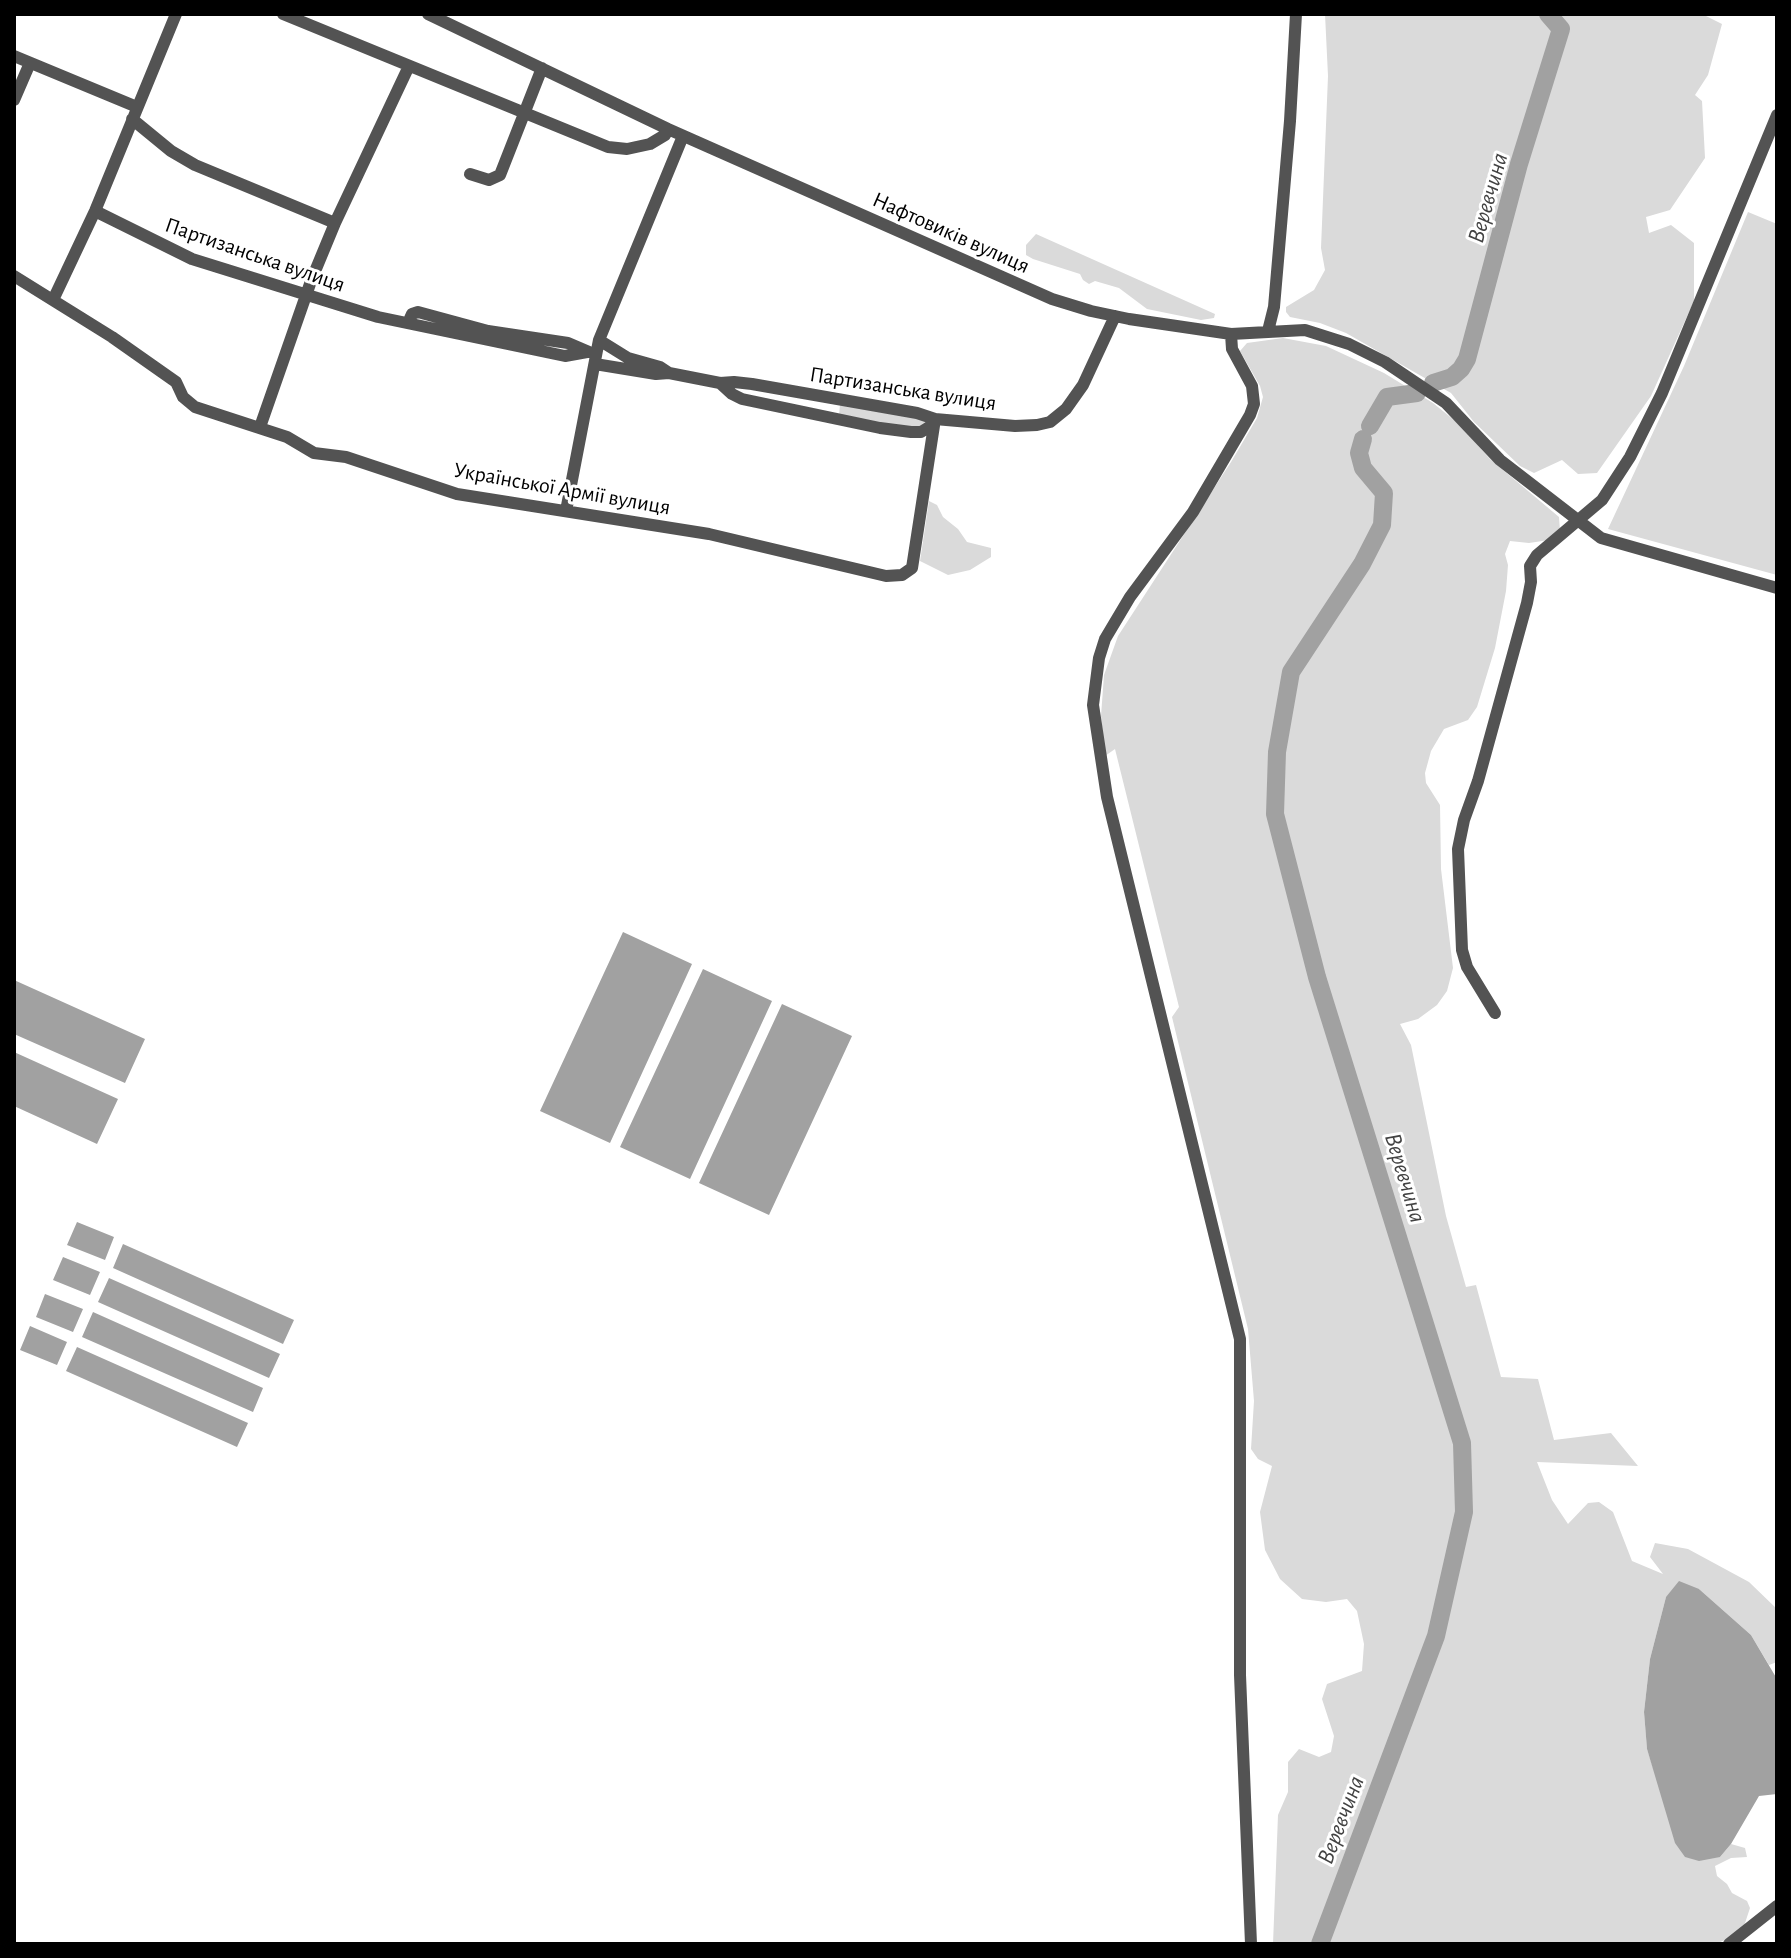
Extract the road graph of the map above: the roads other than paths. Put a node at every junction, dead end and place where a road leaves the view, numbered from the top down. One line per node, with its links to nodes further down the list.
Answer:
1 (176, 14): 11 (street)
2 (283, 14): 7 (street)
3 (428, 14): 8 (street, Нафтовиків вулиця)
4 (1296, 14): 22 (street)
5 (14, 56): 6 (street)
6 (30, 63): 9 (street); 11 (street)
7 (409, 66): 10 (street); 17 (street)
8 (542, 68): 10 (street); 13 (street, Нафтовиків вулиця)
9 (14, 100)
10 (524, 111): 13 (street); 15 (street)
11 (134, 113): 16 (street); 17 (street)
12 (1777, 115): 30 (street)
13 (668, 129): 14 (street, Нафтовиків вулиця)
14 (683, 136): 21 (street, Нафтовиків вулиця); 24 (street)
15 (470, 174)
16 (95, 211): 19 (street, Партизанська вулиця); 20 (street)
17 (335, 223): 19 (street)
18 (14, 276): 20 (street, Української Армії вулиця)
19 (308, 295): 24 (street, Партизанська вулиця); 28 (street)
20 (53, 300): 28 (street, Української Армії вулиця)
21 (1115, 316): 23 (street, Нафтовиків вулиця); 27 (street, Партизанська вулиця)
22 (1268, 331): 23 (street, Нафтовиків вулиця); 30 (street, Нафтовиків вулиця)
23 (1231, 334): 34 (street)
24 (594, 352): 25 (street, Партизанська вулиця); 25 (street, Партизанська вулиця); 29 (street)
25 (669, 373): 26 (street, Партизанська вулиця)
26 (720, 383): 27 (street, Партизанська вулиця); 27 (street, Партизанська вулиця)
27 (935, 422): 29 (street, Української Армії вулиця)
28 (260, 427): 29 (street, Української Армії вулиця)
29 (566, 511)
30 (1578, 521): 31 (street, Нафтовиків вулиця); 32 (street)
31 (1777, 588)
32 (1495, 1013)
33 (1777, 1906): 35 (street)
34 (1251, 1944)
35 (1729, 1944)

